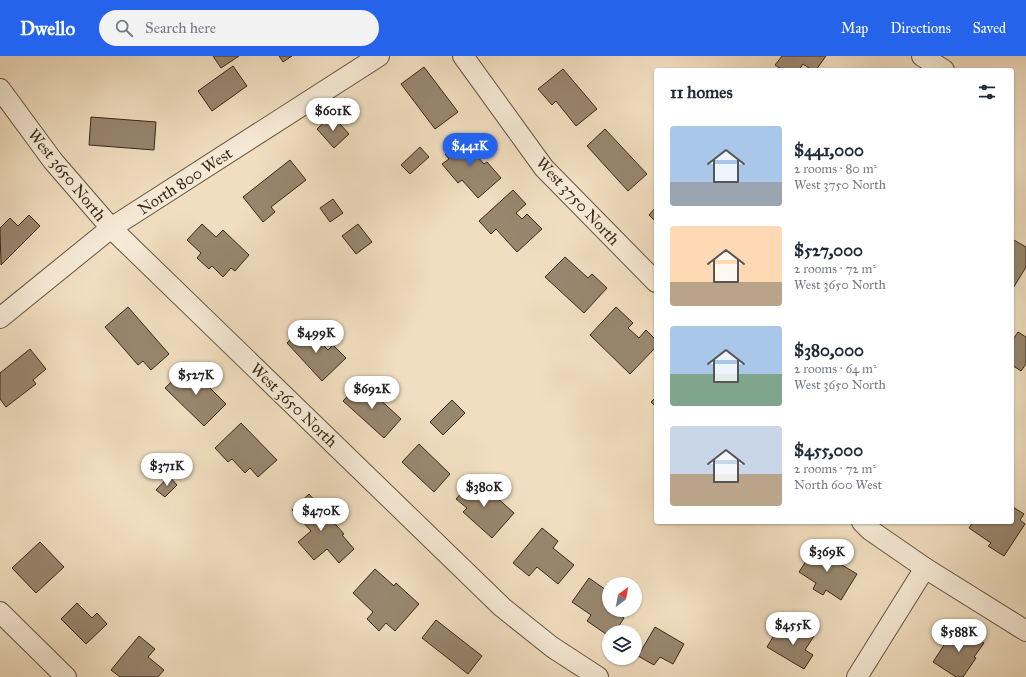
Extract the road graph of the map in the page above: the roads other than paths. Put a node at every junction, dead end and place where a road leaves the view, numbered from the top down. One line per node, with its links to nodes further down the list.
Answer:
1 (379, 56): 6 (street, North 800 West)
2 (463, 56): 7 (street, West 3750 North)
3 (922, 56): 4 (street)
4 (941, 68)
5 (0, 89): 6 (street, West 3650 North)
6 (111, 228): 8 (street, North 800 West); 14 (street, West 3650 North)
7 (654, 280)
8 (0, 318)
9 (864, 524): 10 (street)
10 (925, 568): 12 (street); 15 (street)
11 (0, 612): 13 (street)
12 (1026, 631)
13 (66, 677)
14 (598, 677)
15 (857, 677)

